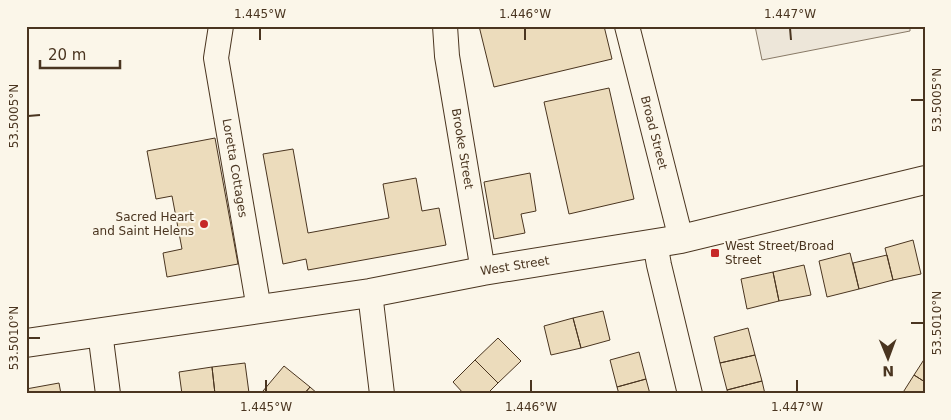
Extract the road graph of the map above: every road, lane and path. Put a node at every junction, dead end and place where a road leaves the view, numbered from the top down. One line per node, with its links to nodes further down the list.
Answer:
1 (222, 26): 8 (street, Loretta Cottages)
2 (445, 26): 6 (street, Brooke Street)
3 (627, 26): 5 (street, Broad Street)
4 (925, 180): 5 (main road, West Street)
5 (668, 241): 6 (main road, West Street); 13 (street, Broad Street)
6 (483, 272): 7 (main road, West Street)
7 (370, 293): 8 (main road, West Street); 12 (street)
8 (259, 309): 9 (main road, West Street)
9 (100, 332): 10 (main road, West Street); 11 (street)
10 (26, 343)
11 (108, 394)
12 (382, 394)
13 (690, 394)

